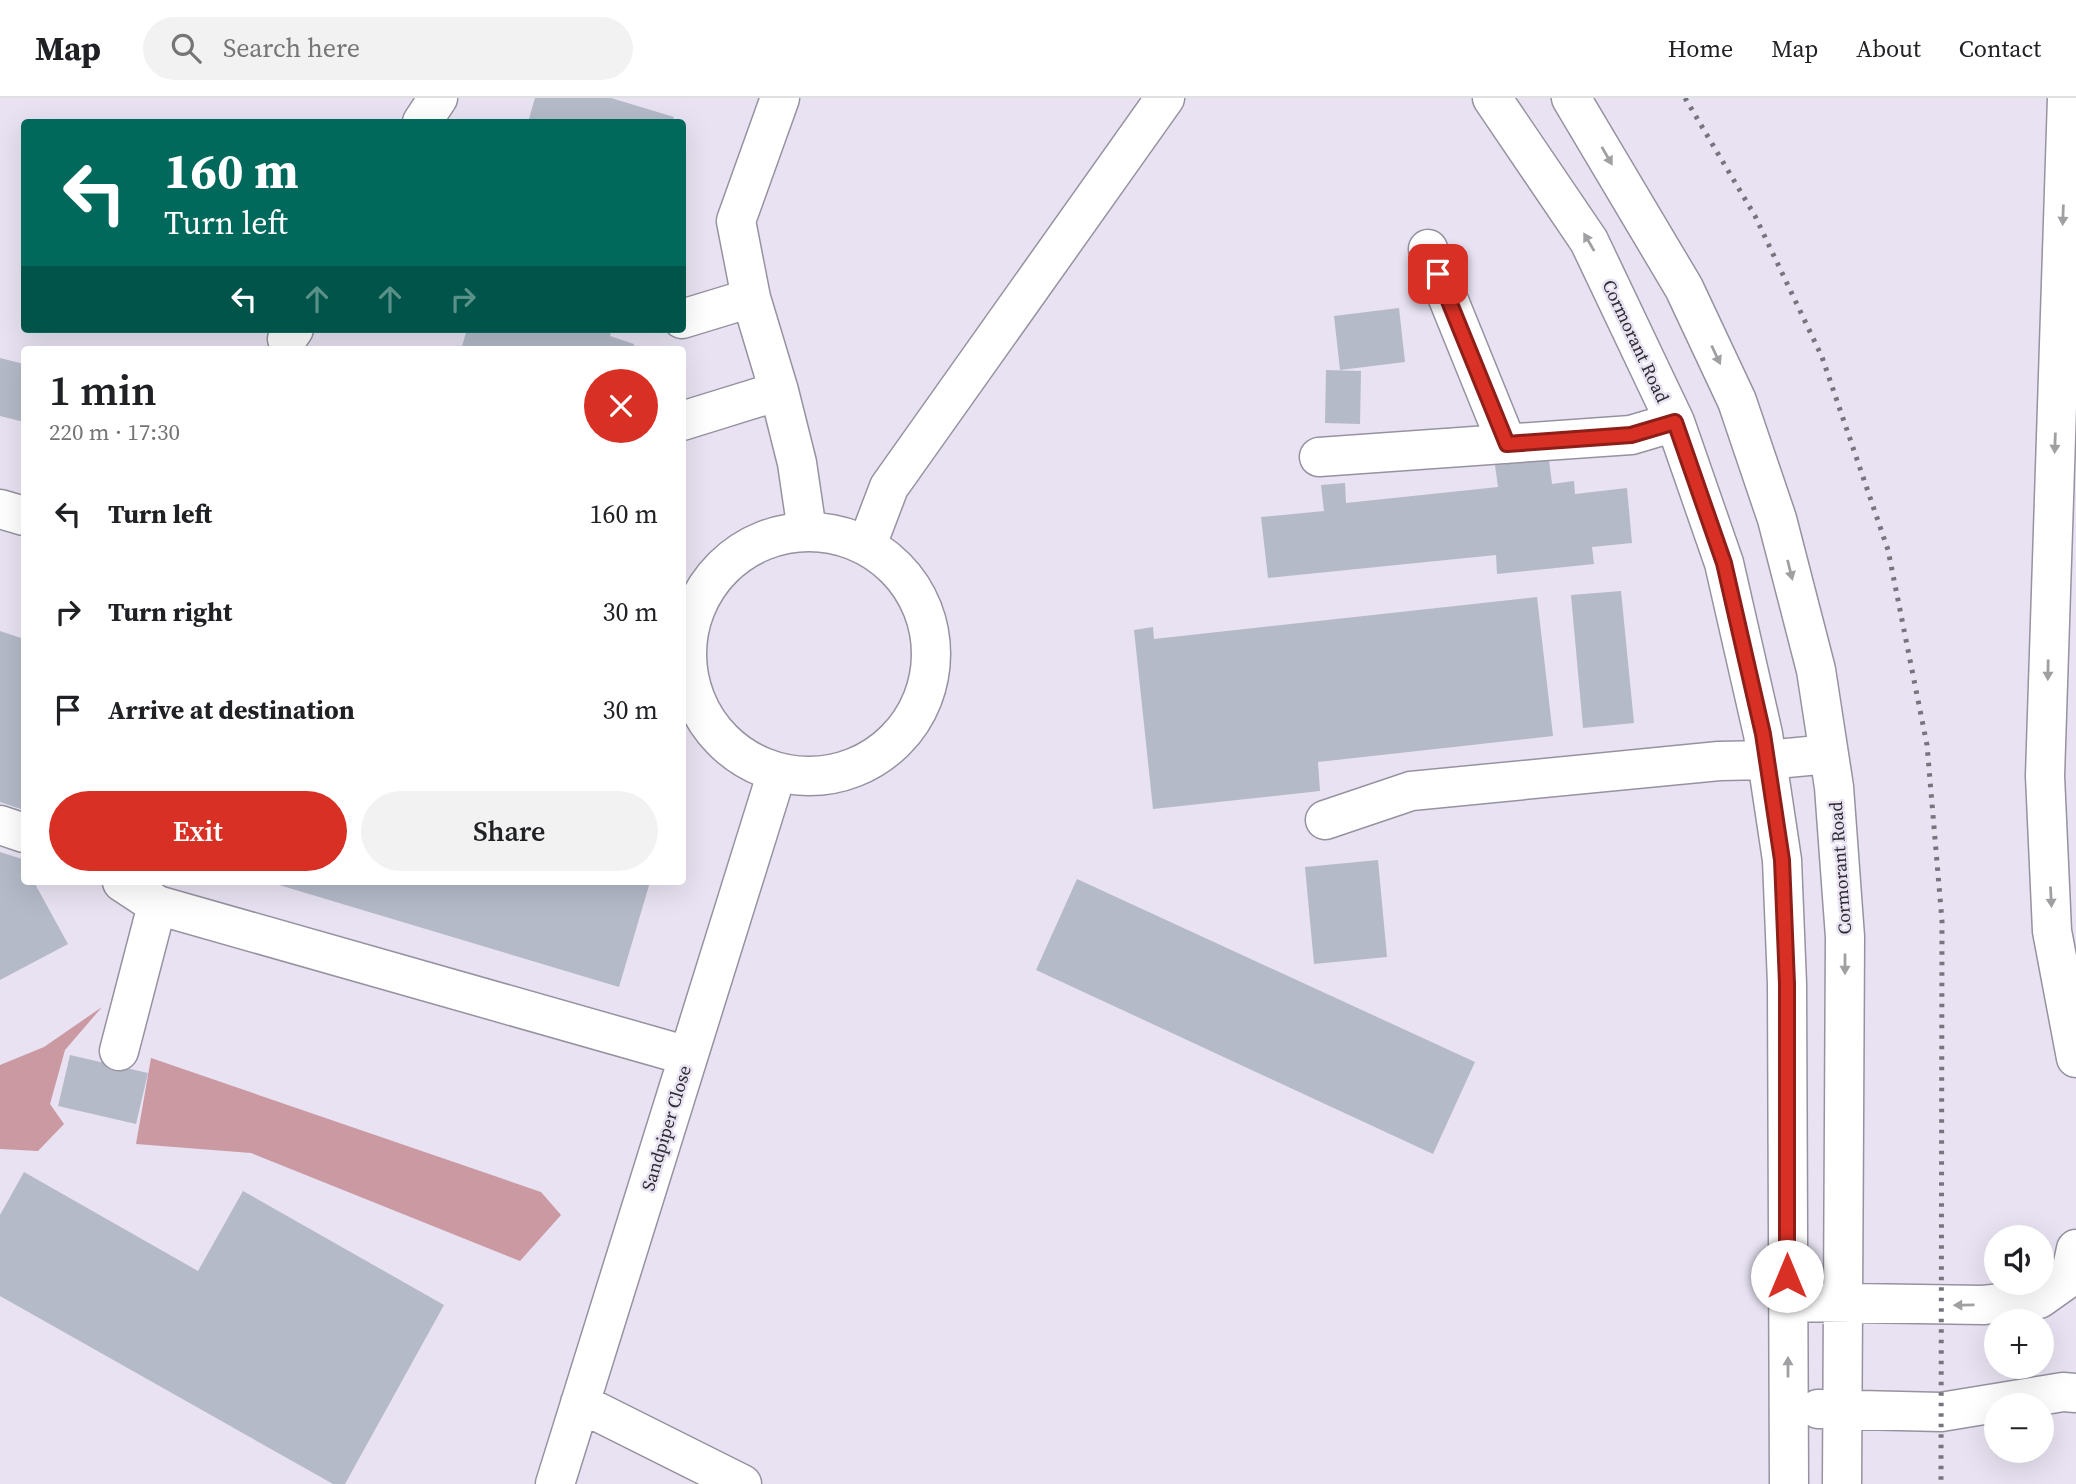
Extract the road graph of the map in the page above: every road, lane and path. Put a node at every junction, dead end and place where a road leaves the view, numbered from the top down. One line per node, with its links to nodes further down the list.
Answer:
1 (438, 98): 7 (street)
2 (780, 98): 9 (street)
3 (1165, 98): 19 (street)
4 (1492, 98): 13 (street, Cormorant Road, one-way to 4)
5 (1571, 98): 21 (street, Cormorant Road, one-way to 21)
6 (2067, 98): 31 (street, one-way to 31)
7 (424, 119)
8 (1428, 249): 14 (street)
9 (751, 298): 10 (street); 11 (street)
10 (686, 318)
11 (779, 391): 12 (street); 18 (street)
12 (686, 420)
13 (1675, 422): 14 (street); 22 (street, Cormorant Road)
14 (1507, 444): 15 (street)
15 (1320, 457)
16 (0, 509): 17 (street)
17 (21, 515)
18 (807, 531): 19 (street); 20 (street)
19 (867, 545): 23 (street)
20 (689, 699): 23 (street)
21 (1829, 754): 22 (street); 34 (street, Cormorant Road, one-way to 34)
22 (1767, 760): 24 (street); 33 (street, Cormorant Road)
23 (778, 772): 30 (street, Sandpiper Close)
24 (1325, 820)
25 (0, 825): 26 (street)
26 (21, 832)
27 (127, 885): 28 (street)
28 (157, 905): 29 (street); 30 (street)
29 (119, 1051)
30 (688, 1056): 36 (street, Sandpiper Close)
31 (2076, 1058)
32 (2076, 1249): 34 (street, one-way to 34)
33 (1788, 1302): 34 (street); 37 (street, Cormorant Road, one-way to 33)
34 (1843, 1304): 38 (street, Cormorant Road)
35 (2076, 1393): 38 (street)
36 (580, 1403): 39 (street, Sandpiper Close); 40 (street)
37 (1788, 1409): 38 (street); 41 (street, Cormorant Road)
38 (1842, 1410): 42 (street, Cormorant Road)
39 (555, 1484)
40 (742, 1484)
41 (1789, 1484)
42 (1842, 1484)

